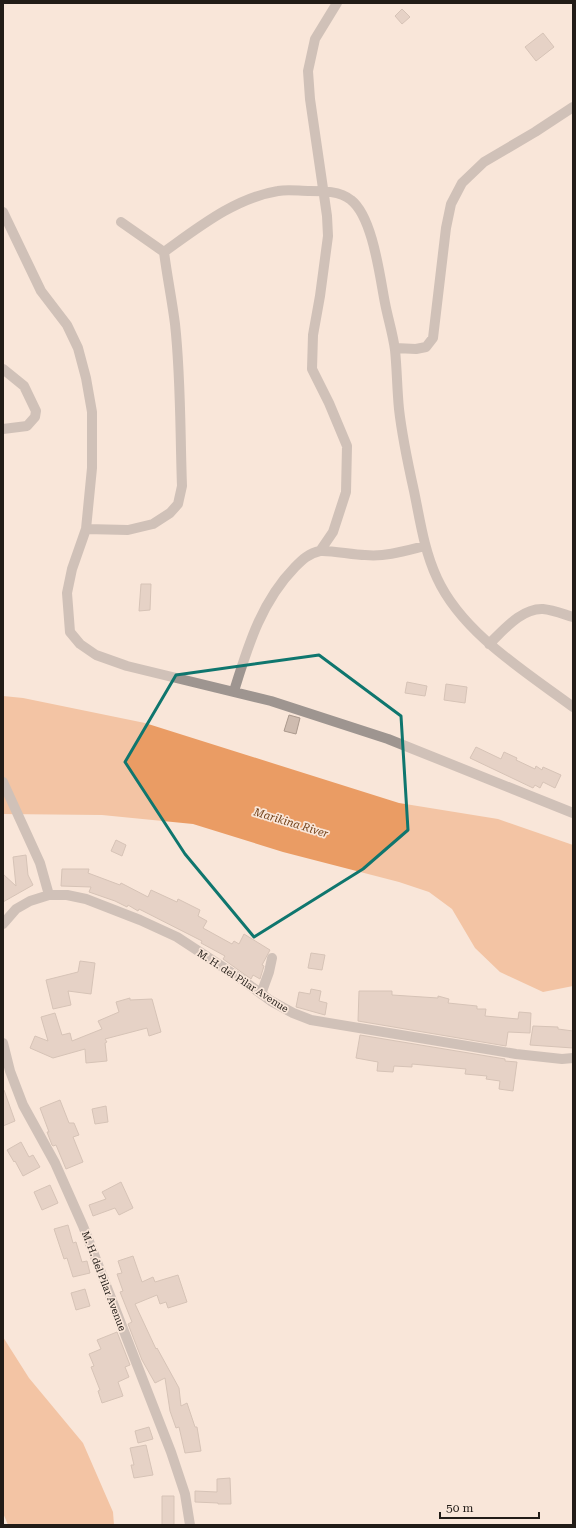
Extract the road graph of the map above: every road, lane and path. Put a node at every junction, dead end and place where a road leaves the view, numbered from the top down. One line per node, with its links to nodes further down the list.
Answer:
1 (337, 3): 3 (street)
2 (573, 107): 7 (street)
3 (324, 191): 6 (street); 7 (street); 12 (street)
4 (3, 212): 10 (street)
5 (121, 222): 6 (street)
6 (164, 252): 10 (street)
7 (395, 348): 11 (street)
8 (3, 369): 9 (street)
9 (3, 429)
10 (86, 529): 15 (street)
11 (425, 546): 12 (street); 14 (street)
12 (320, 551): 15 (street)
13 (573, 618): 14 (street)
14 (489, 644): 16 (street)
15 (234, 691): 18 (street)
16 (573, 707)
17 (3, 782): 19 (street)
18 (573, 813)
19 (49, 895): 20 (street, M. H. del Pilar Avenue); 22 (street, M. H. del Pilar Avenue)
20 (3, 924)
21 (272, 958): 22 (street)
22 (261, 994): 24 (street, M. H. del Pilar Avenue)
23 (3, 1043): 25 (street, M. H. del Pilar Avenue)
24 (573, 1058)
25 (190, 1525)

